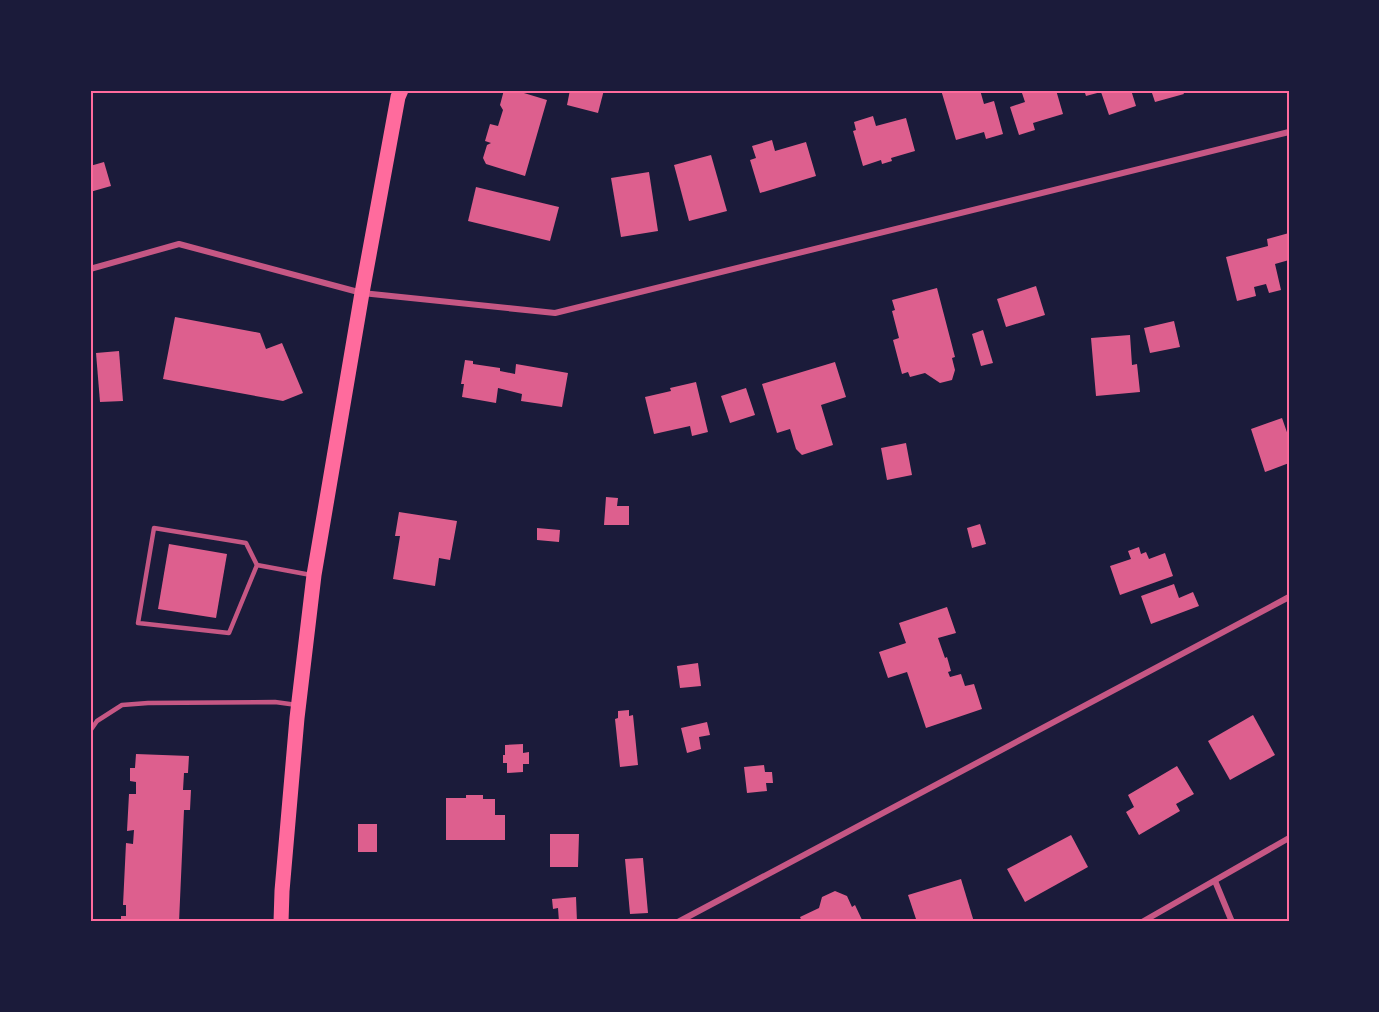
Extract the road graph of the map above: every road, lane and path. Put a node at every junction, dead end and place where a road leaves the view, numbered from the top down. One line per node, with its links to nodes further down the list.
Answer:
1 (401, 90): 4 (main road)
2 (1289, 132): 4 (street)
3 (90, 269): 4 (street)
4 (362, 293): 6 (main road)
5 (257, 565): 5 (lane); 6 (lane)
6 (314, 575): 8 (main road)
7 (1289, 597): 13 (street)
8 (299, 705): 9 (lane); 12 (main road)
9 (90, 731)
10 (1289, 838): 11 (street)
11 (1215, 881): 14 (street); 15 (street)
12 (280, 922)
13 (678, 922)
14 (1142, 922)
15 (1232, 922)

